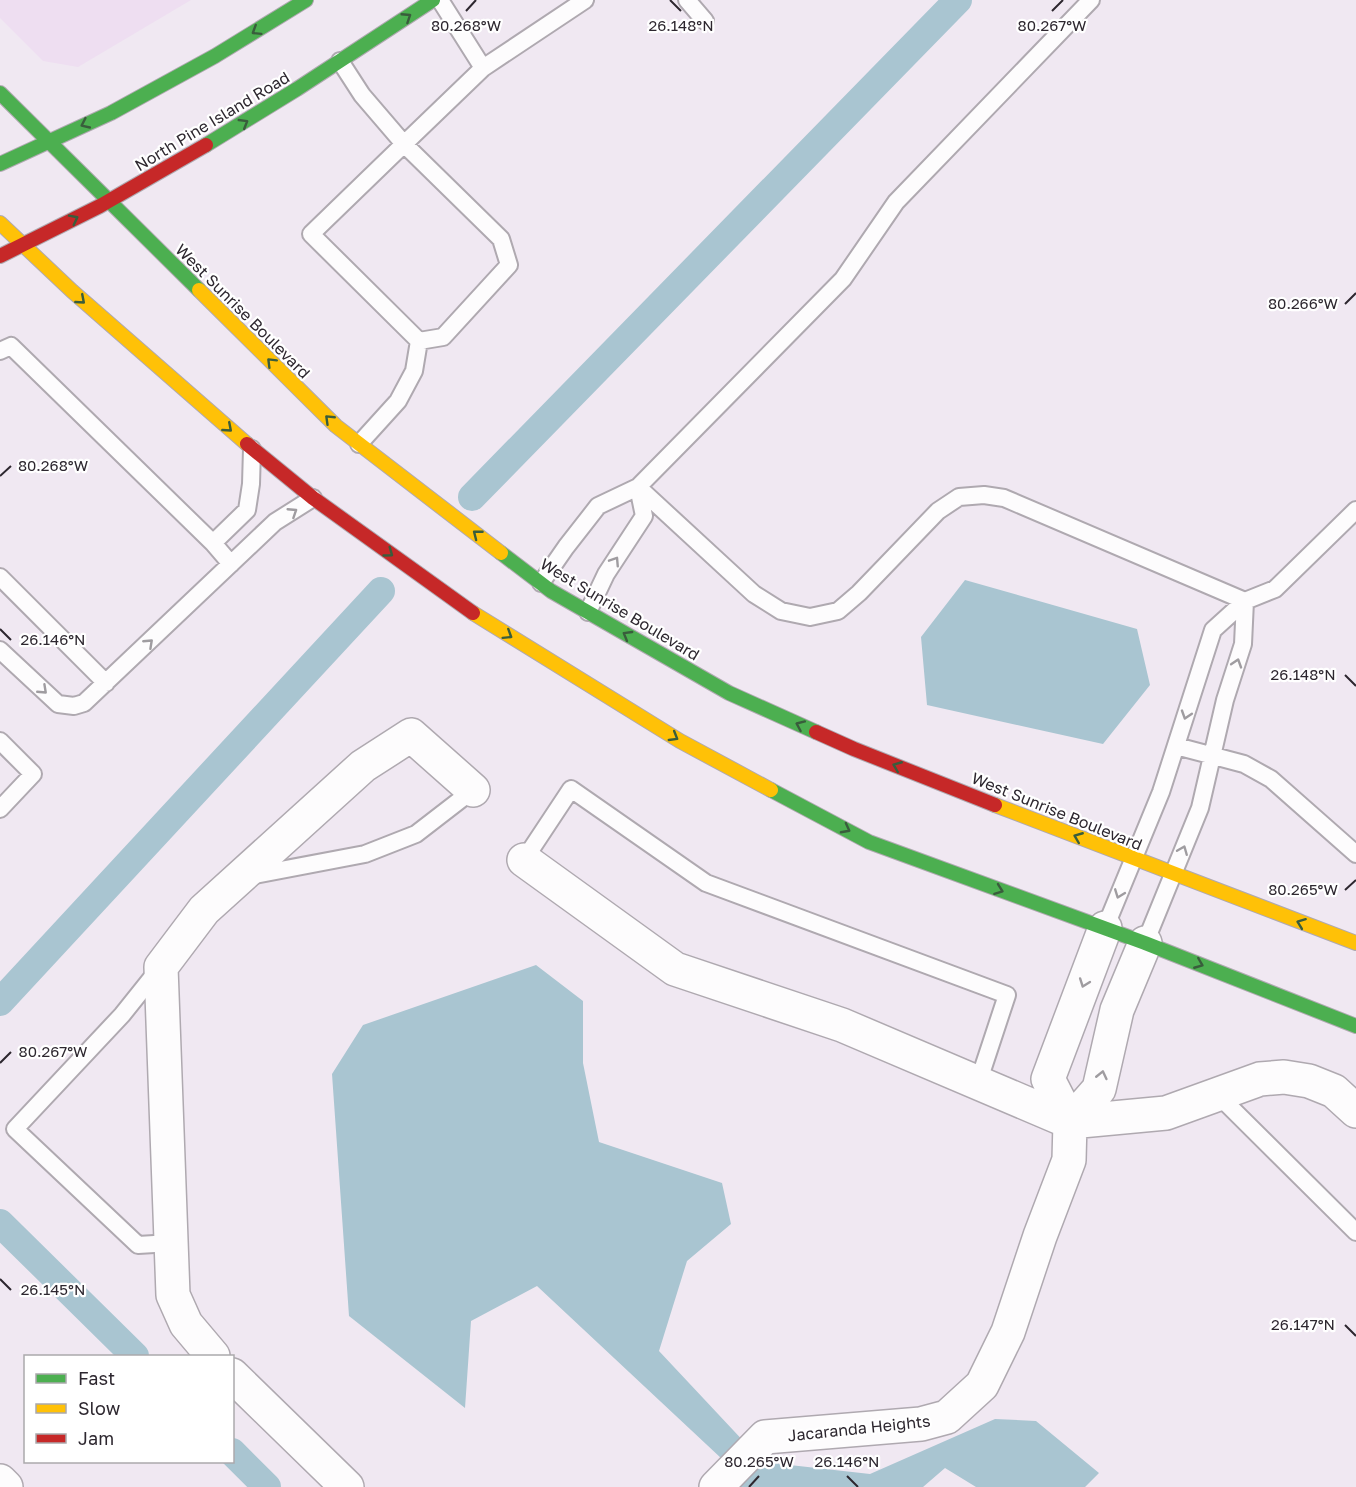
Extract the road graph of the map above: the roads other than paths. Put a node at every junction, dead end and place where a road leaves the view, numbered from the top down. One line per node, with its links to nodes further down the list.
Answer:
1 (306, 0): 11 (main road, one-way to 11)
2 (433, 0): 8 (main road, North Pine Island Road, one-way to 2)
3 (440, 0): 9 (lane)
4 (585, 0): 9 (lane)
5 (687, 0): 7 (lane)
6 (1091, 0): 22 (lane)
7 (705, 21)
8 (340, 61): 12 (lane); 14 (main road, North Pine Island Road, one-way to 8)
9 (483, 68): 12 (lane)
10 (0, 93): 11 (main road, West Sunrise Boulevard)
11 (49, 141): 13 (main road); 14 (main road, West Sunrise Boulevard)
12 (404, 144): 18 (lane); 18 (lane)
13 (0, 164)
14 (109, 202): 16 (main road, North Pine Island Road, one-way to 14); 20 (main road, West Sunrise Boulevard, one-way to 14)
15 (0, 223): 16 (main road)
16 (22, 246): 17 (main road, North Pine Island Road); 21 (main road, one-way to 21)
17 (0, 256)
18 (419, 341): 20 (lane)
19 (0, 351): 25 (lane)
20 (359, 444): 28 (main road, West Sunrise Boulevard, one-way to 20)
21 (252, 449): 23 (main road); 25 (lane)
22 (638, 487): 28 (lane); 29 (lane); 30 (lane, one-way to 22)
23 (313, 498): 26 (lane, one-way to 23); 43 (main road, one-way to 43)
24 (1356, 510): 29 (lane)
25 (213, 543): 26 (lane)
26 (231, 564): 32 (lane, one-way to 26)
27 (0, 577): 32 (lane)
28 (542, 583): 30 (main road, West Sunrise Boulevard)
29 (1245, 601): 34 (lane, one-way to 34); 35 (lane, one-way to 29)
30 (588, 612): 39 (main road, West Sunrise Boulevard, one-way to 30)
31 (0, 650): 32 (lane, one-way to 32)
32 (106, 683)
33 (0, 741): 37 (lane)
34 (1176, 746): 35 (lane); 39 (lane)
35 (1213, 756): 38 (lane); 41 (lane, one-way to 35)
36 (473, 790): 42 (lane); 42 (street)
37 (0, 809)
38 (1356, 854)
39 (1133, 859): 41 (main road, West Sunrise Boulevard); 43 (lane, one-way to 43)
40 (524, 861): 48 (street); 48 (lane)
41 (1173, 874): 44 (lane); 45 (main road, West Sunrise Boulevard, one-way to 41)
42 (239, 878): 46 (street)
43 (1105, 928): 44 (main road); 51 (street, Jacaranda Heights, one-way to 51)
44 (1145, 943): 47 (main road, one-way to 47); 51 (street, one-way to 44)
45 (1356, 944)
46 (161, 967): 53 (street); 53 (lane)
47 (1356, 1026)
48 (978, 1083): 51 (street)
49 (1217, 1094): 50 (street); 51 (street); 52 (lane)
50 (1356, 1111)
51 (1070, 1122): 57 (street, Jacaranda Heights)
52 (1356, 1232)
53 (171, 1243): 54 (street)
54 (212, 1355)
55 (234, 1377): 59 (street)
56 (0, 1481): 58 (street)
57 (720, 1483)
58 (6, 1487)
59 (347, 1487)

